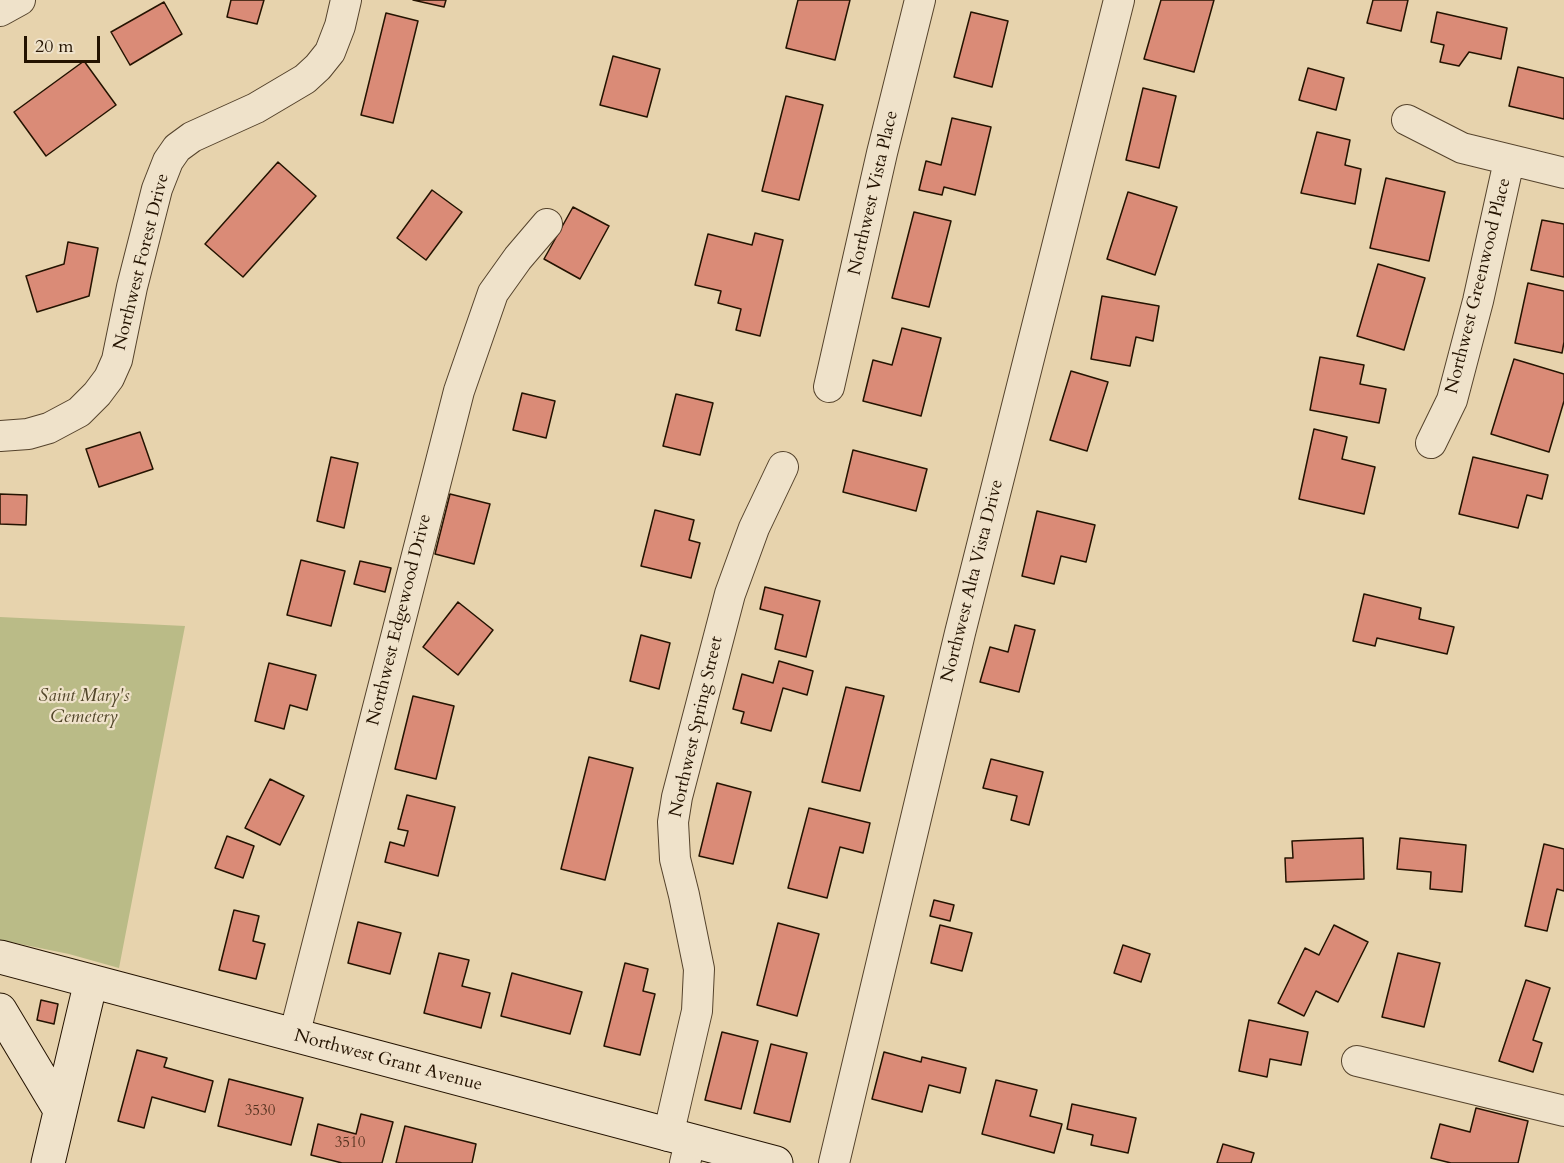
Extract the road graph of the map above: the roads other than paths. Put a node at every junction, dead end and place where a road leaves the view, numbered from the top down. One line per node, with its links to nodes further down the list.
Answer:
1 (20, 0): 5 (street)
2 (346, 0): 11 (street, Northwest Forest Drive)
3 (920, 0): 10 (street, Northwest Vista Place)
4 (1119, 0): 24 (street, Northwest Alta Vista Drive)
5 (0, 11)
6 (1407, 120): 7 (street)
7 (1509, 161): 8 (street); 12 (street, Northwest Greenwood Place)
8 (1564, 173)
9 (547, 224): 17 (street, Northwest Edgewood Drive)
10 (830, 387)
11 (0, 436)
12 (1431, 443)
13 (783, 467): 21 (street, Northwest Spring Street)
14 (0, 957): 15 (street, Northwest Grant Avenue)
15 (91, 981): 17 (street, Northwest Grant Avenue); 19 (street)
16 (0, 1010): 19 (street)
17 (294, 1036): 21 (street, Northwest Grant Avenue)
18 (1357, 1061): 20 (street)
19 (60, 1110): 22 (street)
20 (1564, 1112)
21 (681, 1147): 23 (street, Northwest Grant Avenue)
22 (48, 1163)
23 (776, 1163)
24 (834, 1163)

